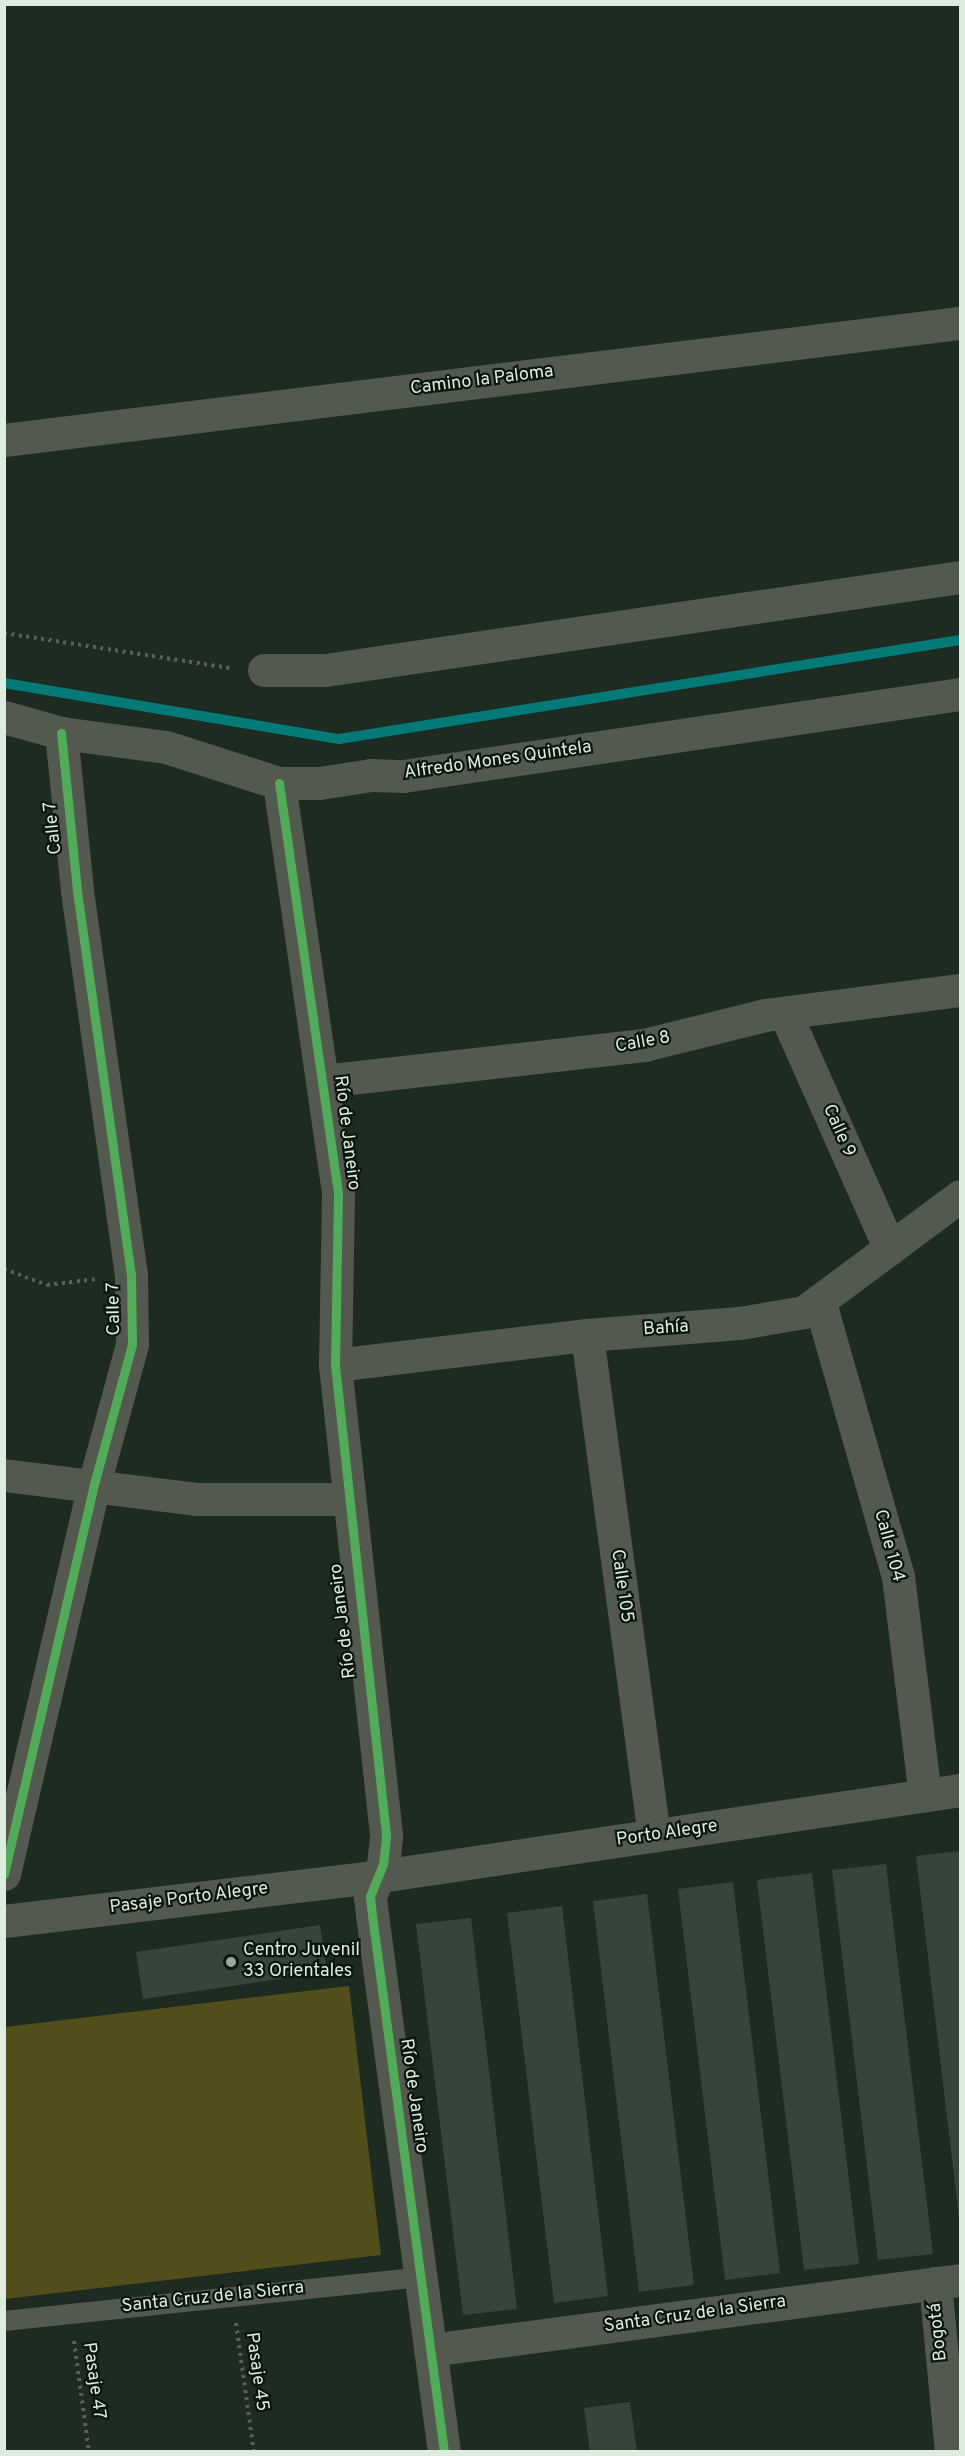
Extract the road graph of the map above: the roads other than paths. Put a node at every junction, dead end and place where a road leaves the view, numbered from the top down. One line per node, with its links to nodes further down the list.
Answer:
1 (960, 323): 2 (street, Camino la Paloma)
2 (4, 440)
3 (960, 577): 4 (street)
4 (264, 670)
5 (960, 694): 8 (street, Alfredo Mones Quintela)
6 (4, 717): 7 (street, Alfredo Mones Quintela)
7 (61, 733): 8 (street, Alfredo Mones Quintela); 18 (street, Calle 7)
8 (279, 783): 11 (street, Río de Janeiro)
9 (960, 990): 10 (street, Calle 8)
10 (785, 1013): 11 (street, Calle 8); 13 (street, Calle 9)
11 (323, 1081): 16 (street, Río de Janeiro)
12 (960, 1196): 13 (street, Bahía)
13 (890, 1249): 14 (street, Bahía)
14 (820, 1303): 15 (street, Bahía); 21 (street, Calle 104)
15 (587, 1335): 16 (street, Bahía); 22 (street, Calle 105)
16 (335, 1365): 19 (street, Río de Janeiro)
17 (4, 1475): 18 (street)
18 (93, 1488): 19 (street); 23 (street, Calle 7)
19 (347, 1499): 24 (street, Río de Janeiro)
20 (960, 1790): 21 (street, Porto Alegre)
21 (925, 1795): 22 (street, Porto Alegre)
22 (654, 1836): 24 (street, Porto Alegre)
23 (4, 1874)
24 (374, 1877): 25 (street, Pasaje Porto Alegre); 26 (street, Río de Janeiro)
25 (4, 1921)
26 (422, 2277): 28 (lane, Santa Cruz de la Sierra); 29 (street, Río de Janeiro)
27 (948, 2281): 29 (street, Santa Cruz de la Sierra); 31 (street, Bogotá)
28 (4, 2321)
29 (430, 2350): 30 (street, Río de Janeiro)
30 (444, 2451)
31 (951, 2451)

